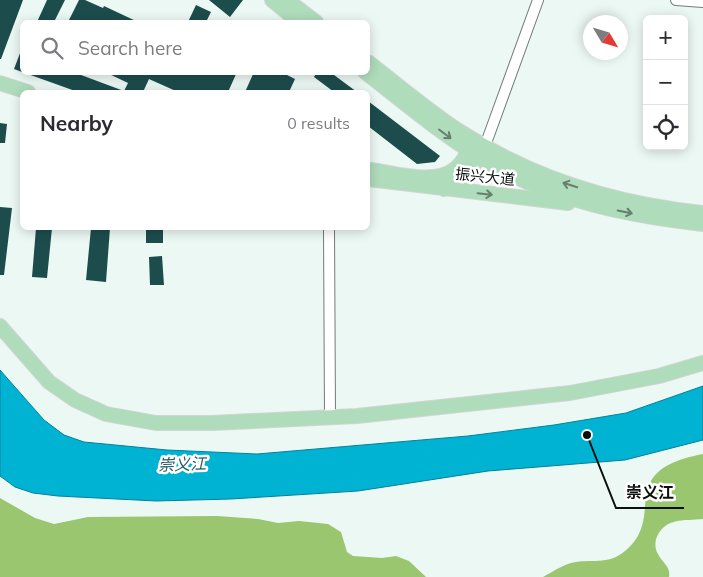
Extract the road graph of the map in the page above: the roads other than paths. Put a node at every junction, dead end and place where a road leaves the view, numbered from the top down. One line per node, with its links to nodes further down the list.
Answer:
1 (272, 0): 6 (main road)
2 (287, 0): 7 (main road)
3 (538, 0): 14 (street)
4 (676, 0): 5 (street)
5 (703, 2)
6 (297, 20)
7 (313, 20)
8 (370, 64): 14 (main road)
9 (369, 75): 14 (main road, one-way to 14)
10 (0, 83): 11 (main road)
11 (22, 90)
12 (0, 91): 13 (main road)
13 (20, 98)
14 (477, 148): 17 (main road); 18 (main road); 19 (main road, one-way to 14)
15 (370, 170): 17 (main road, 振兴大道)
16 (370, 179): 17 (main road, 振兴大道)
17 (431, 183): 18 (main road, 振兴大道, one-way to 18)
18 (599, 206): 20 (main road, one-way to 20)
19 (703, 213)
20 (703, 224)
21 (329, 230): 24 (street)
22 (0, 326): 24 (main road)
23 (703, 363): 24 (main road)
24 (330, 416)

